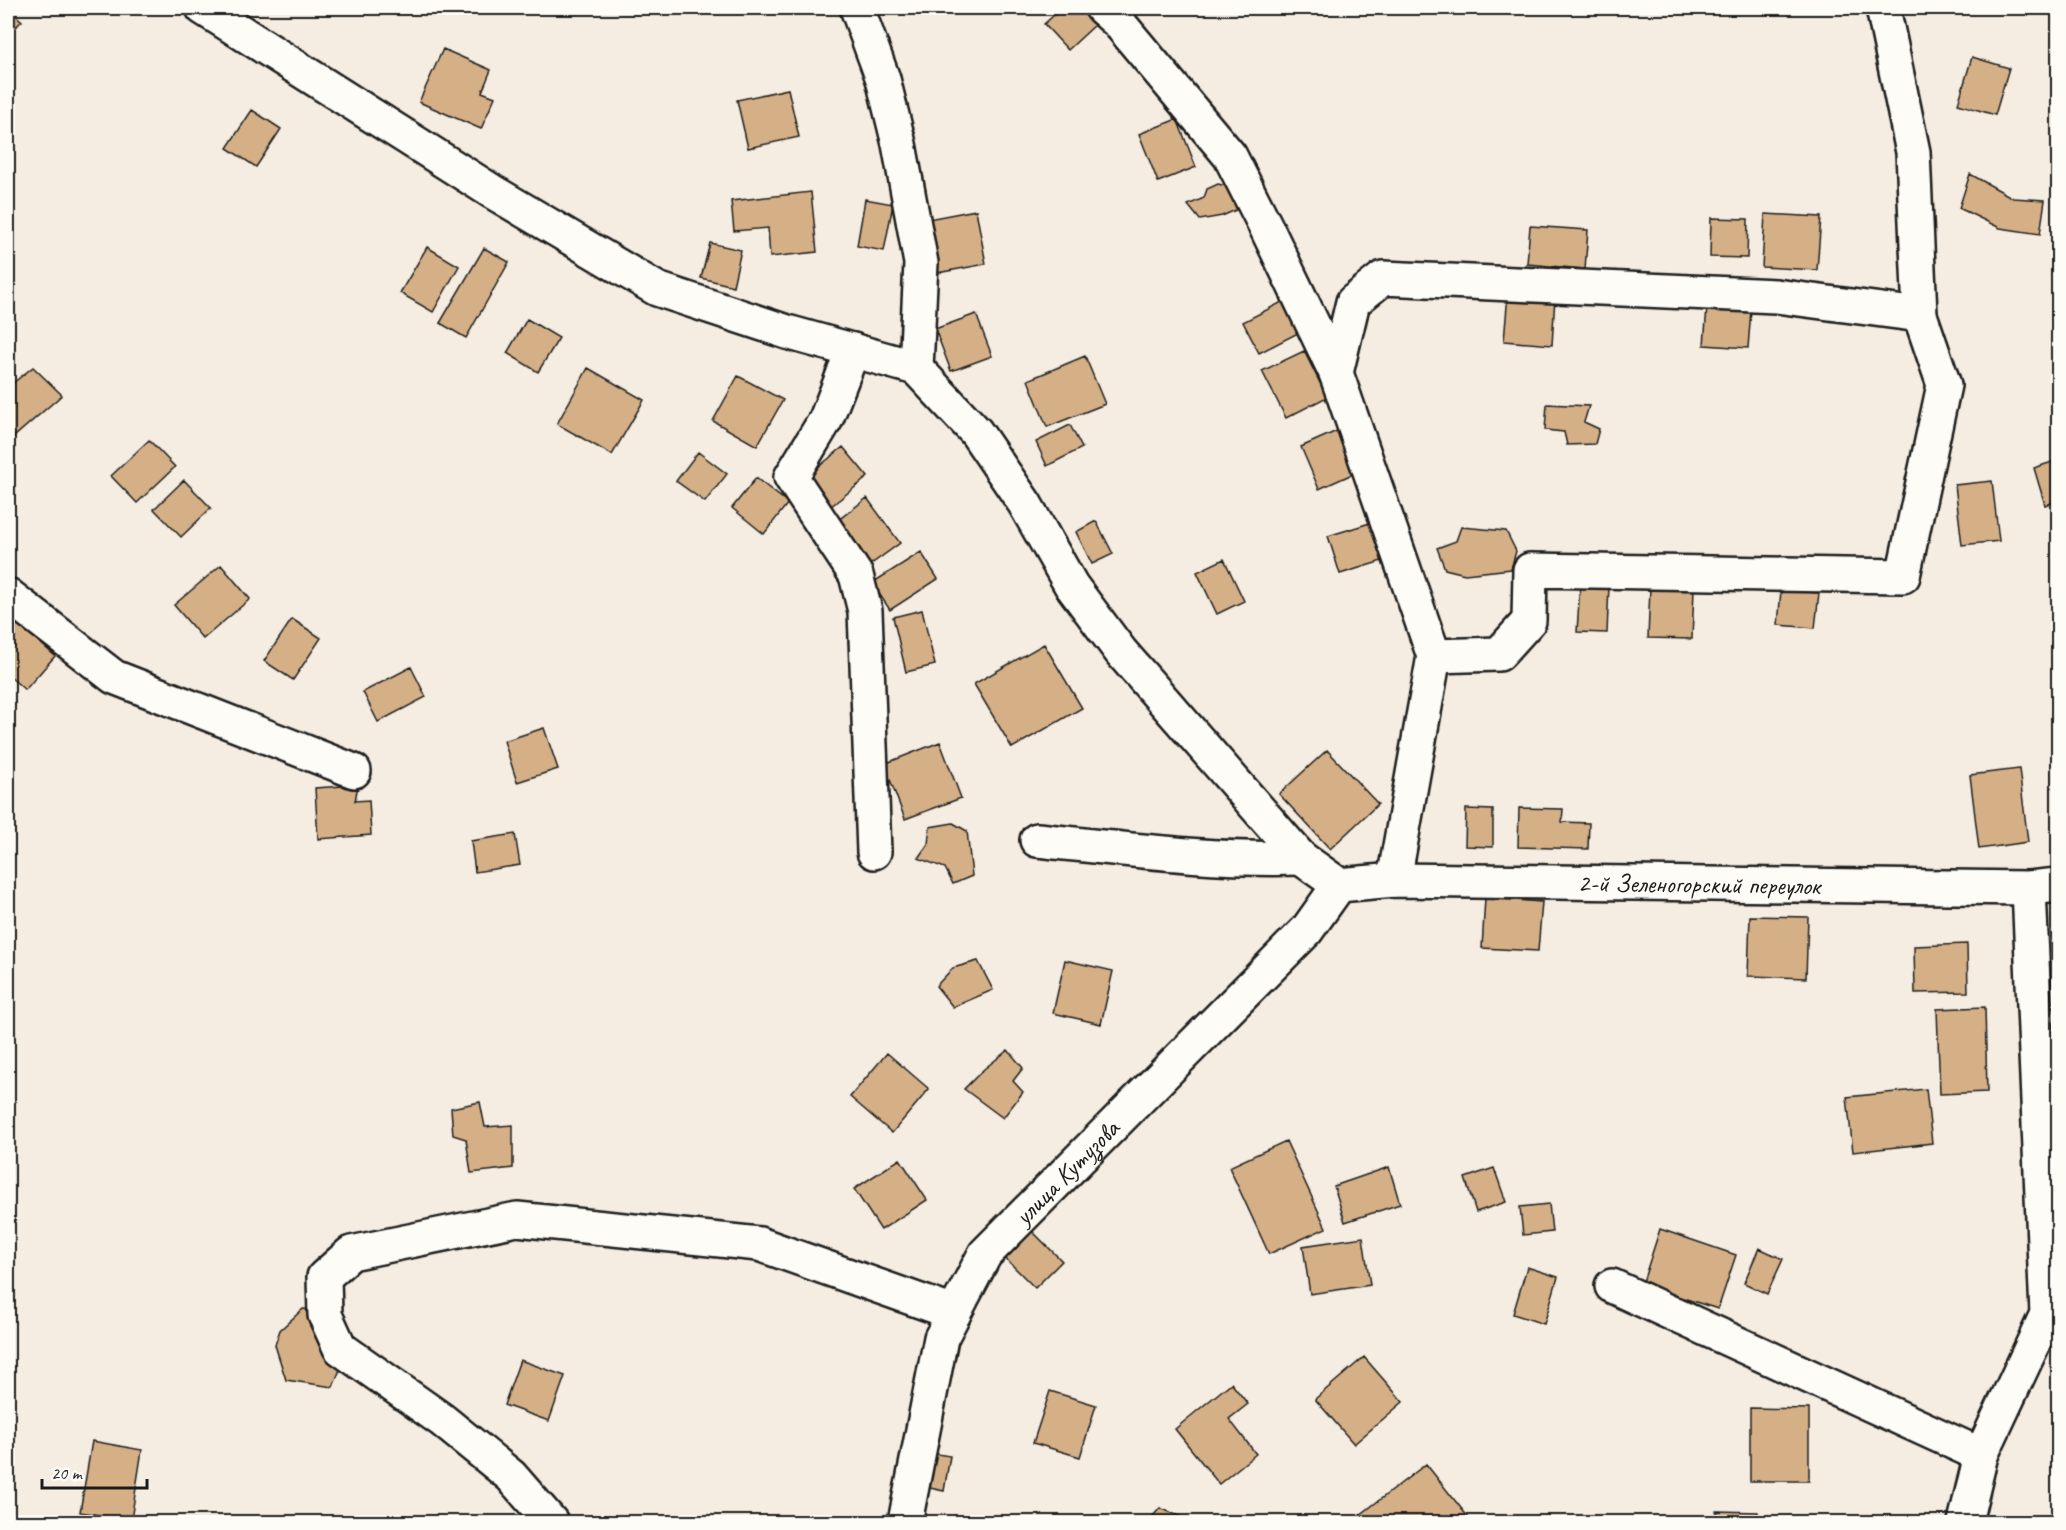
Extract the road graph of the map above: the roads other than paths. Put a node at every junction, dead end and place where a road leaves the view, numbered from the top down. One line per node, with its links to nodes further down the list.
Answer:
1 (203, 8): 6 (street)
2 (857, 8): 7 (street)
3 (1102, 8): 8 (street)
4 (1883, 8): 5 (street)
5 (1920, 315): 8 (street); 10 (street)
6 (853, 350): 7 (street); 13 (street)
7 (916, 368): 14 (street)
8 (1336, 373): 10 (street)
9 (8, 595): 11 (street)
10 (1434, 656): 15 (street)
11 (354, 771)
12 (1037, 840): 14 (street)
13 (874, 852)
14 (1301, 858): 16 (street)
15 (1394, 880): 16 (street, 2-й Зеленогорский переулок); 17 (street, 2-й Зеленогорский переулок)
16 (1339, 885): 20 (street, улица Кутузова)
17 (2044, 887): 19 (street)
18 (1612, 1286): 21 (street)
19 (2053, 1312): 21 (street)
20 (954, 1313): 22 (street); 23 (street, улица Кутузова)
21 (1981, 1455): 24 (street)
22 (551, 1522)
23 (905, 1522)
24 (1965, 1522)

